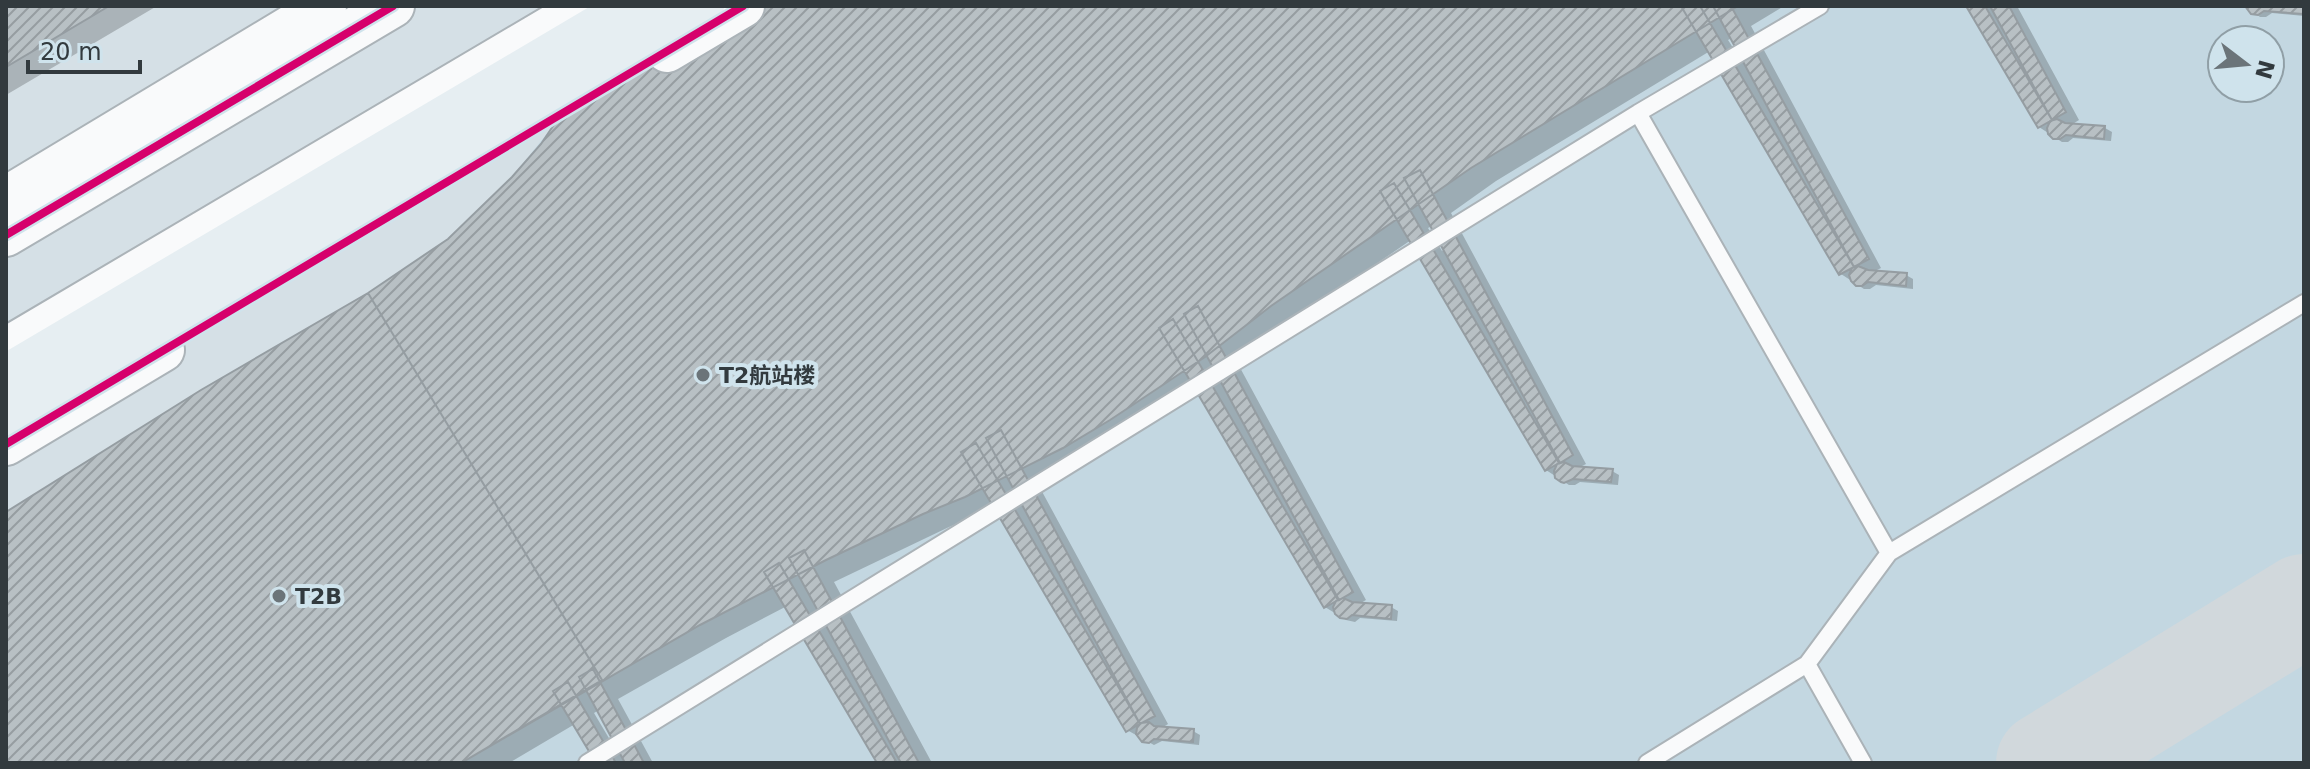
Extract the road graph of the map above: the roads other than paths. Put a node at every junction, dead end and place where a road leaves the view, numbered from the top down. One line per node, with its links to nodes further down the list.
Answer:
1 (325, 6): 9 (street)
2 (393, 6): 10 (street)
3 (587, 6): 12 (street)
4 (634, 6): 13 (main road)
5 (702, 6): 14 (main road)
6 (743, 6): 15 (street)
7 (1820, 6): 8 (lane)
8 (1638, 113): 16 (lane); 18 (lane)
9 (6, 198)
10 (6, 235)
11 (2304, 303): 16 (lane)
12 (6, 349)
13 (6, 377)
14 (6, 418)
15 (6, 444)
16 (1889, 553): 17 (lane)
17 (1807, 664): 19 (lane); 20 (lane)
18 (587, 763)
19 (1647, 763)
20 (1863, 763)

